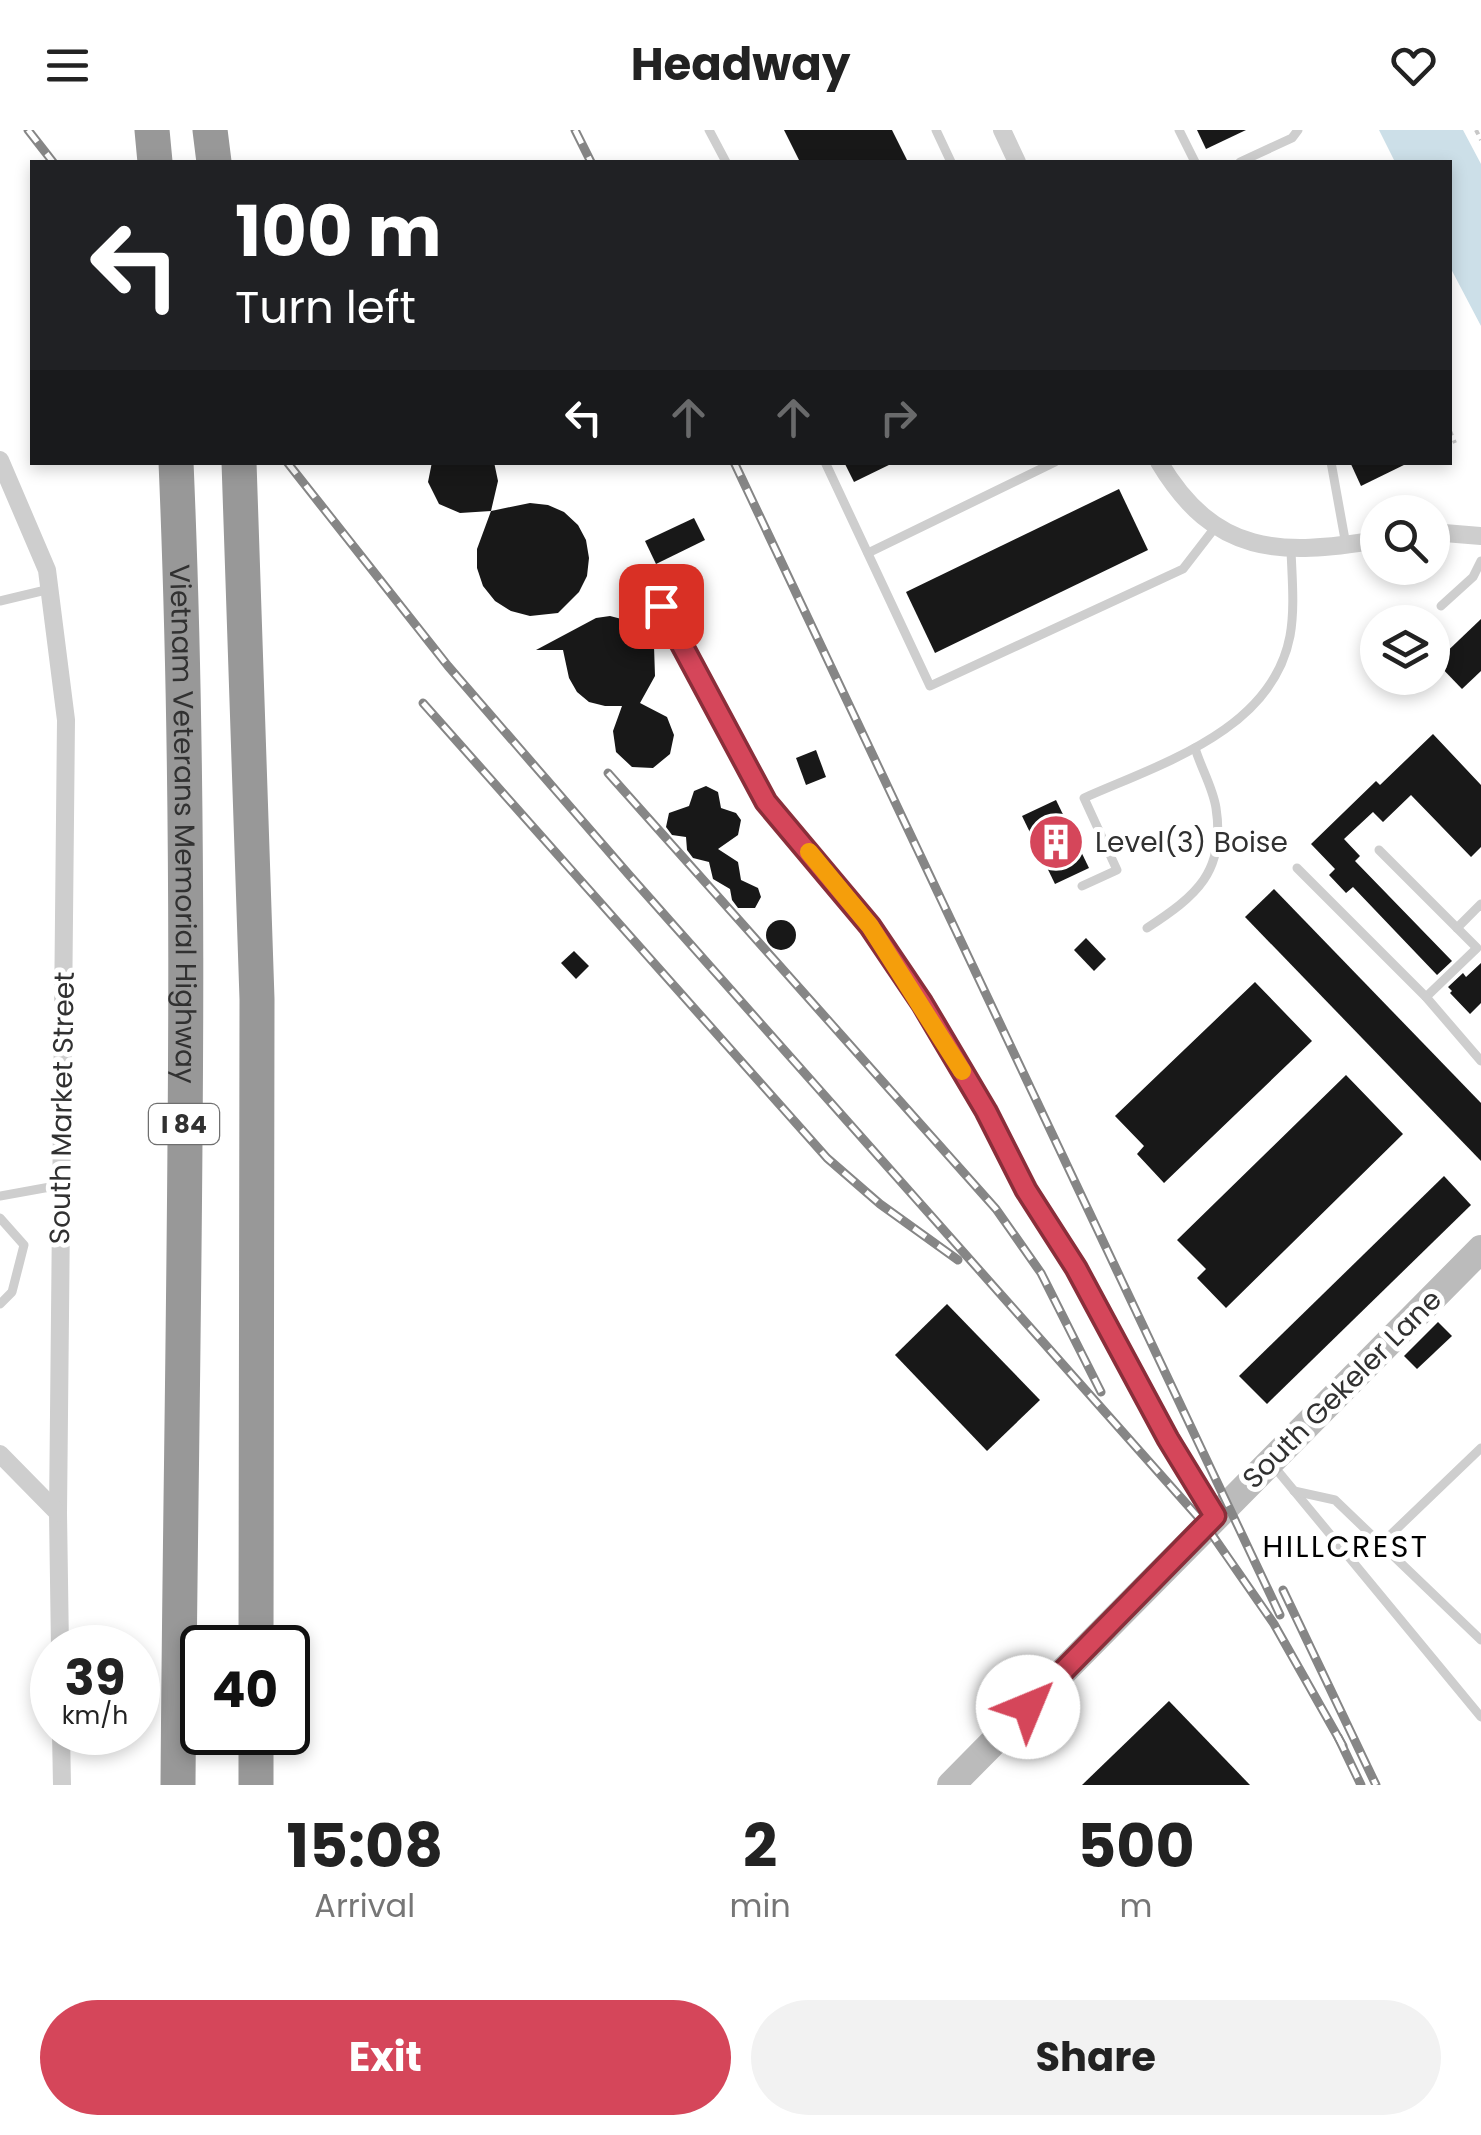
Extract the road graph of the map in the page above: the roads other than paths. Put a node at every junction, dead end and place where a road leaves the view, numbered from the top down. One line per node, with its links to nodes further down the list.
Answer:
1 (152, 130): 8 (highway)
2 (213, 130): 9 (highway)
3 (709, 130): 10 (lane)
4 (936, 130): 11 (lane)
5 (1002, 130): 12 (street)
6 (1179, 130): 13 (lane)
7 (1298, 130): 14 (lane)
8 (155, 160)
9 (216, 160)
10 (725, 160)
11 (951, 160)
12 (1016, 160)
13 (1194, 160)
14 (1244, 160)
15 (0, 460): 30 (street, South Market Street)
16 (176, 465): 62 (highway, Vietnam Veterans Memorial Highway / I 84)
17 (826, 465): 28 (lane)
18 (1049, 465): 28 (lane)
19 (1161, 465): 22 (street)
20 (1332, 465): 26 (lane)
21 (239, 469): 56 (highway, I 84)
22 (1217, 525): 27 (street); 28 (lane)
23 (1450, 533): 24 (street)
24 (1481, 536)
25 (1360, 543): 26 (street)
26 (1346, 546): 27 (street)
27 (1292, 550): 34 (lane)
28 (868, 554)
29 (1481, 561): 32 (lane)
30 (50, 590): 31 (lane); 43 (street, South Market Street)
31 (0, 601)
32 (1442, 605)
33 (661, 606): 53 (lane)
34 (1195, 748): 37 (lane); 39 (lane)
35 (1379, 850): 40 (lane)
36 (1297, 868): 41 (lane)
37 (1082, 886)
38 (1481, 904): 40 (lane)
39 (1147, 928)
40 (1457, 928): 41 (lane)
41 (1426, 998): 42 (lane)
42 (1481, 1061)
43 (62, 1185): 44 (lane); 52 (street, South Market Street)
44 (0, 1196)
45 (0, 1218): 47 (lane)
46 (1481, 1249): 50 (street, South Gekeler Lane)
47 (0, 1304)
48 (1481, 1448): 54 (lane)
49 (0, 1454): 52 (street)
50 (1270, 1462): 51 (lane); 53 (street, South Gekeler Lane)
51 (1294, 1491): 54 (lane); 58 (lane)
52 (58, 1513): 55 (street, South Market Street)
53 (1215, 1516): 64 (street, South Gekeler Lane)
54 (1382, 1544): 57 (lane)
55 (60, 1625)
56 (256, 1625)
57 (1481, 1640)
58 (1481, 1717)
59 (61, 1755): 61 (street)
60 (256, 1755): 63 (highway)
61 (62, 1785)
62 (178, 1785)
63 (256, 1785)
64 (951, 1785)

